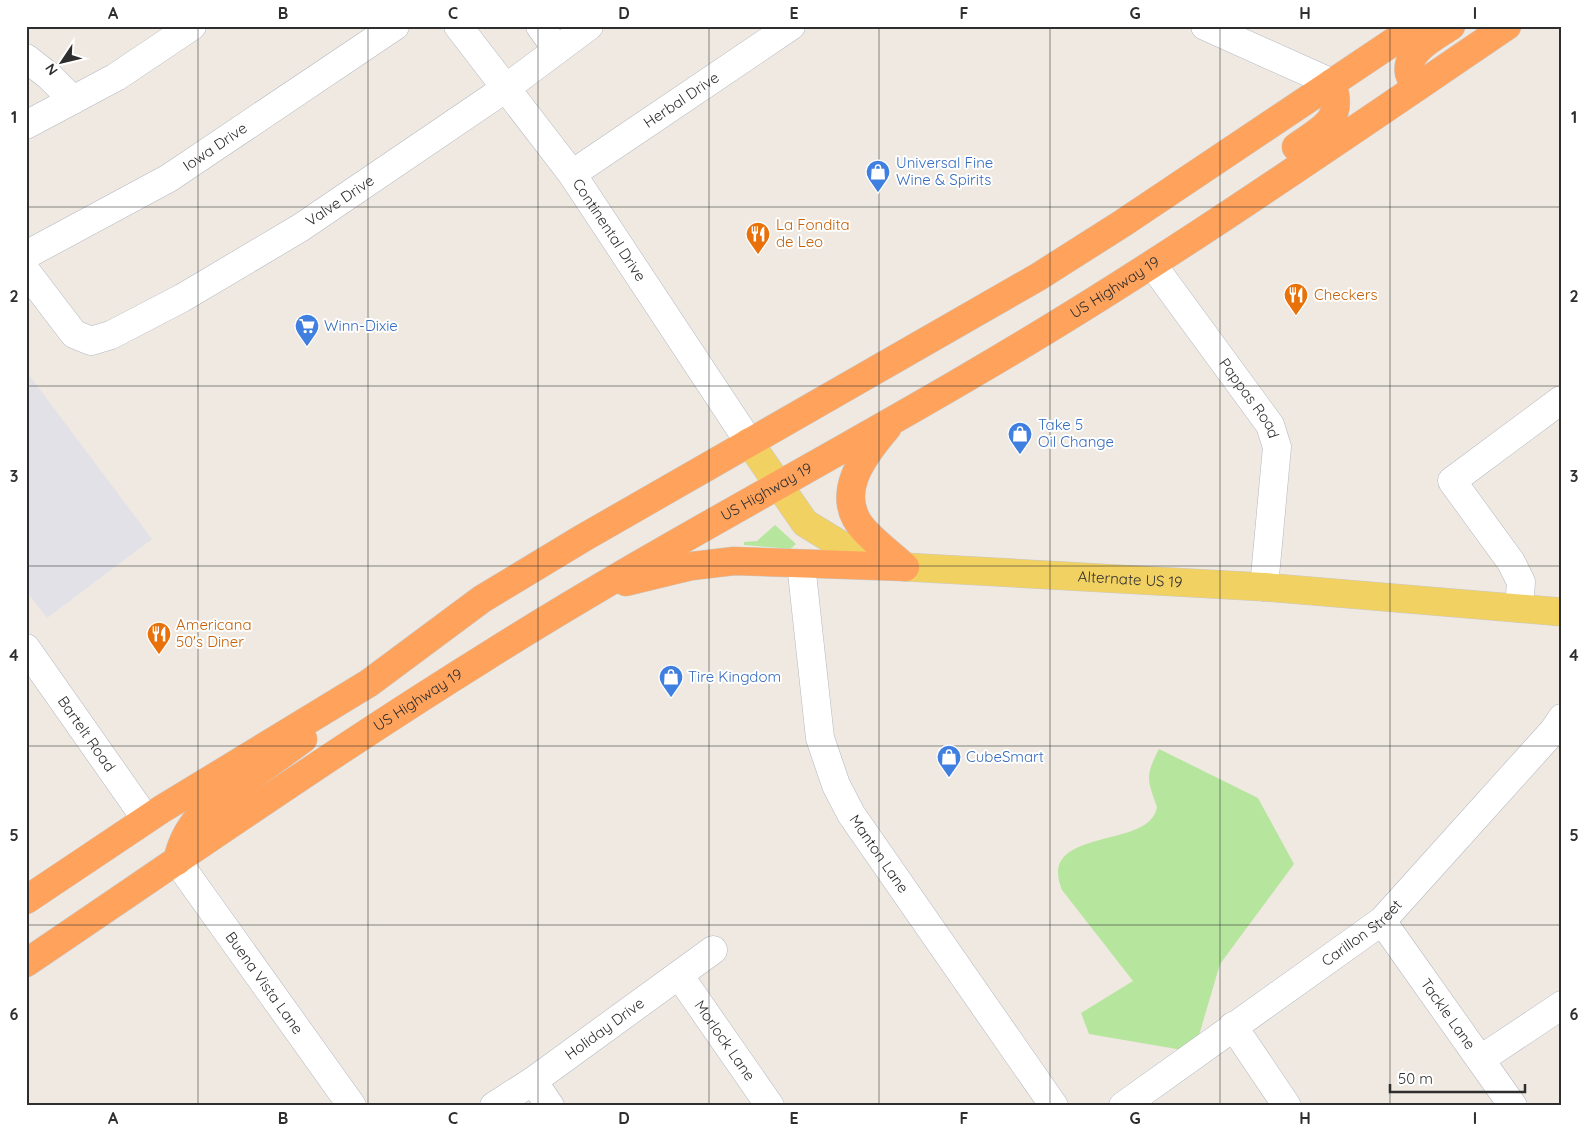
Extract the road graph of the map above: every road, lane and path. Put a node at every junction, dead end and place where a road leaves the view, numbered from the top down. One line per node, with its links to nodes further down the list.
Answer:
1 (192, 26): 16 (street)
2 (395, 26): 19 (street, Iowa Drive)
3 (458, 26): 15 (street, Continental Drive)
4 (540, 26): 11 (street)
5 (589, 26): 11 (street, Valve Drive)
6 (791, 26): 18 (street, Herbal Drive)
7 (1205, 26): 13 (street)
8 (1416, 26): 13 (highway)
9 (1450, 26): 14 (highway)
10 (1507, 26): 14 (highway, US Highway 19)
11 (557, 50): 15 (street, Valve Drive)
12 (26, 58): 16 (street)
13 (1332, 83): 22 (highway); 25 (highway)
14 (1417, 87): 20 (highway, US Highway 19)
15 (506, 88): 18 (street, Continental Drive); 21 (street, Valve Drive)
16 (73, 100): 17 (street)
17 (26, 125)
18 (572, 174): 25 (street, Continental Drive)
19 (26, 254)
20 (1152, 264): 22 (highway, US Highway 19); 29 (street, Pappas Road)
21 (26, 271)
22 (1094, 300): 24 (highway, US Highway 19)
23 (1561, 400): 31 (street)
24 (897, 417): 26 (highway, US Highway 19); 28 (highway)
25 (748, 442): 26 (main road, Alternate US 19); 34 (highway)
26 (777, 484): 28 (main road, Alternate US 19); 30 (highway, US Highway 19)
27 (801, 564): 28 (highway); 30 (highway); 51 (street, Manton Lane)
28 (905, 567): 29 (main road, Alternate US 19)
29 (1264, 587): 31 (main road, Alternate US 19)
30 (600, 588): 37 (highway, US Highway 19)
31 (1518, 608): 32 (main road, Alternate US 19)
32 (1562, 612)
33 (26, 648): 36 (street, Bartelt Road)
34 (369, 683): 36 (highway); 37 (highway)
35 (1562, 718): 39 (street, Carillon Street)
36 (146, 819): 38 (highway)
37 (177, 861): 41 (highway, US Highway 19); 47 (street, Buena Vista Lane)
38 (26, 900)
39 (1382, 921): 44 (street, Carillon Street); 45 (street, Tackle Lane)
40 (713, 950): 42 (street, Holiday Drive)
41 (26, 962)
42 (679, 975): 46 (street, Holiday Drive); 50 (street, Morlock Lane)
43 (1562, 1005): 45 (street)
44 (1233, 1026): 52 (street, Carillon Street); 53 (street)
45 (1481, 1059): 54 (street, Tackle Lane)
46 (533, 1081): 48 (street, Holiday Drive); 49 (street)
47 (352, 1106)
48 (494, 1106)
49 (550, 1106)
50 (770, 1106)
51 (1054, 1106)
52 (1123, 1106)
53 (1287, 1106)
54 (1513, 1106)

